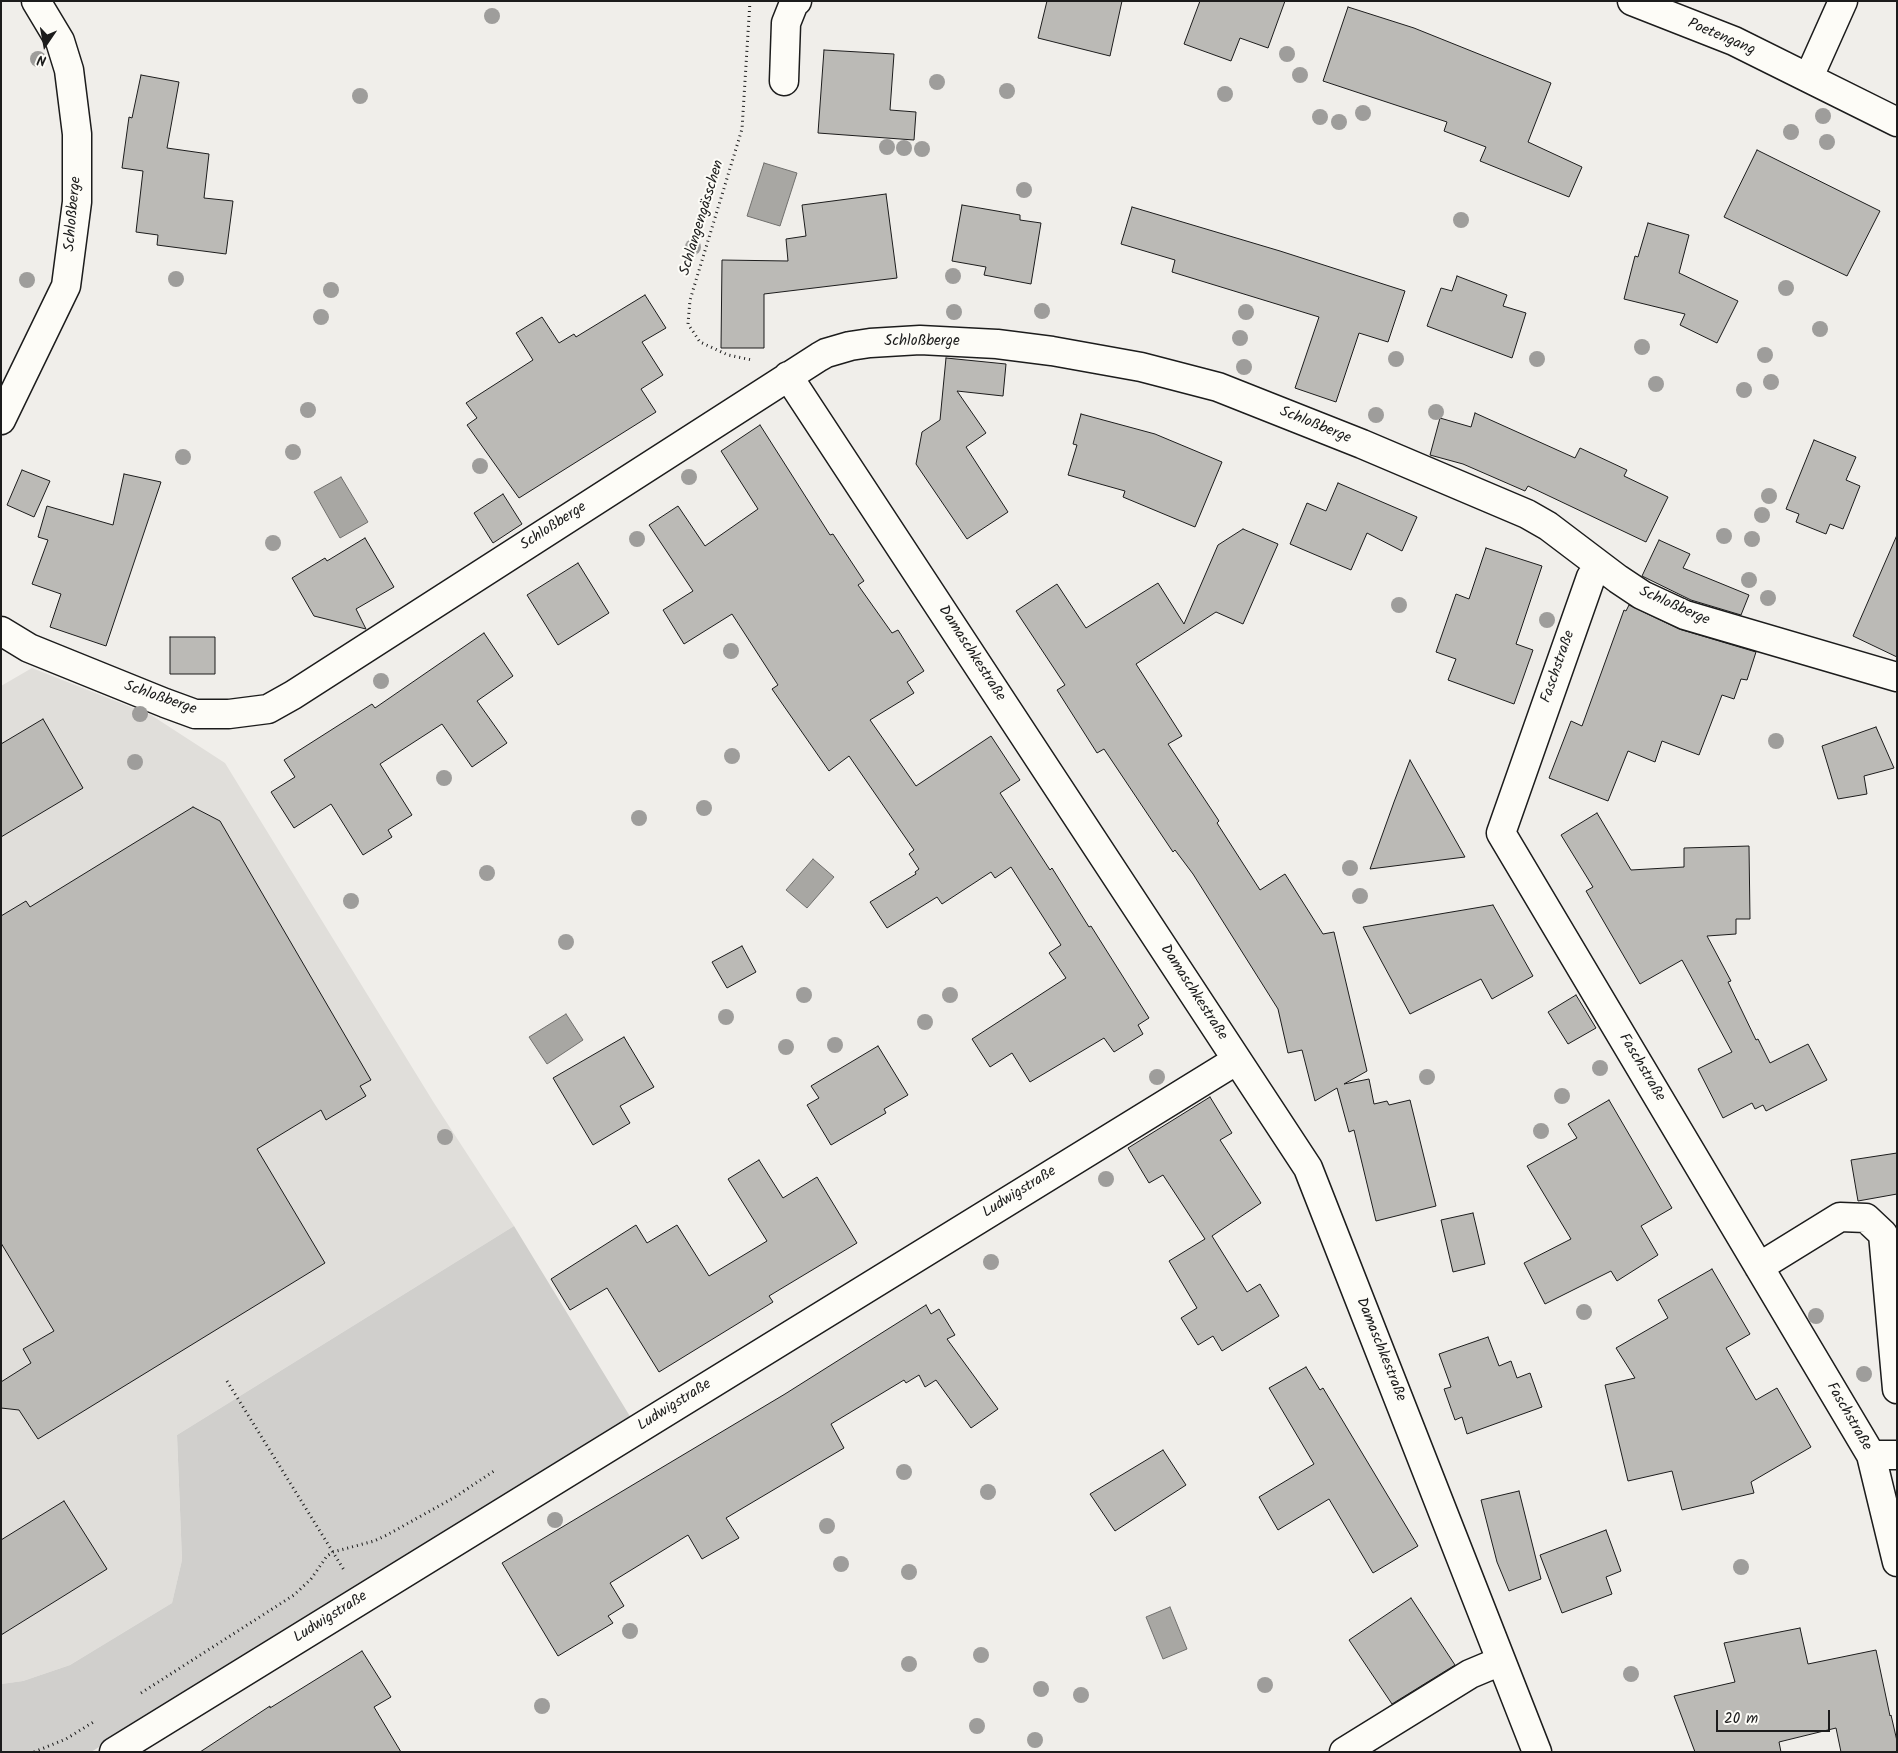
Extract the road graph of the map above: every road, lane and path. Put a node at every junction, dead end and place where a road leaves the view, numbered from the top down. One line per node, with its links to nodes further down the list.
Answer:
1 (36, 1): 10 (street, Schloßberge)
2 (750, 1): 9 (path, Schlangengässchen)
3 (797, 1): 7 (street)
4 (1632, 1): 6 (street, Poetengang)
5 (1843, 1): 6 (street)
6 (1809, 77): 8 (street, Poetengang)
7 (784, 81)
8 (1897, 122)
9 (788, 376): 11 (street, Schloßberge); 12 (street, Schloßberge); 14 (street, Damaschkestraße)
10 (1, 420)
11 (1599, 566): 13 (street, Schloßberge); 15 (street, Faschstraße)
12 (1, 631)
13 (1897, 677)
14 (1237, 1060): 22 (street, Ludwigstraße); 23 (street, Damaschkestraße)
15 (1759, 1267): 17 (street); 18 (street, Faschstraße)
16 (227, 1381): 20 (path)
17 (1897, 1389)
18 (1884, 1455): 21 (street, Faschstraße)
19 (494, 1471): 20 (path)
20 (332, 1552): 22 (path); 24 (path)
21 (1897, 1562)
22 (362, 1599): 27 (street, Ludwigstraße)
23 (1501, 1661): 28 (street); 29 (street, Damaschkestraße)
24 (140, 1693)
25 (99, 1719): 26 (path)
26 (34, 1752)
27 (114, 1752)
28 (1344, 1752)
29 (1537, 1752)

